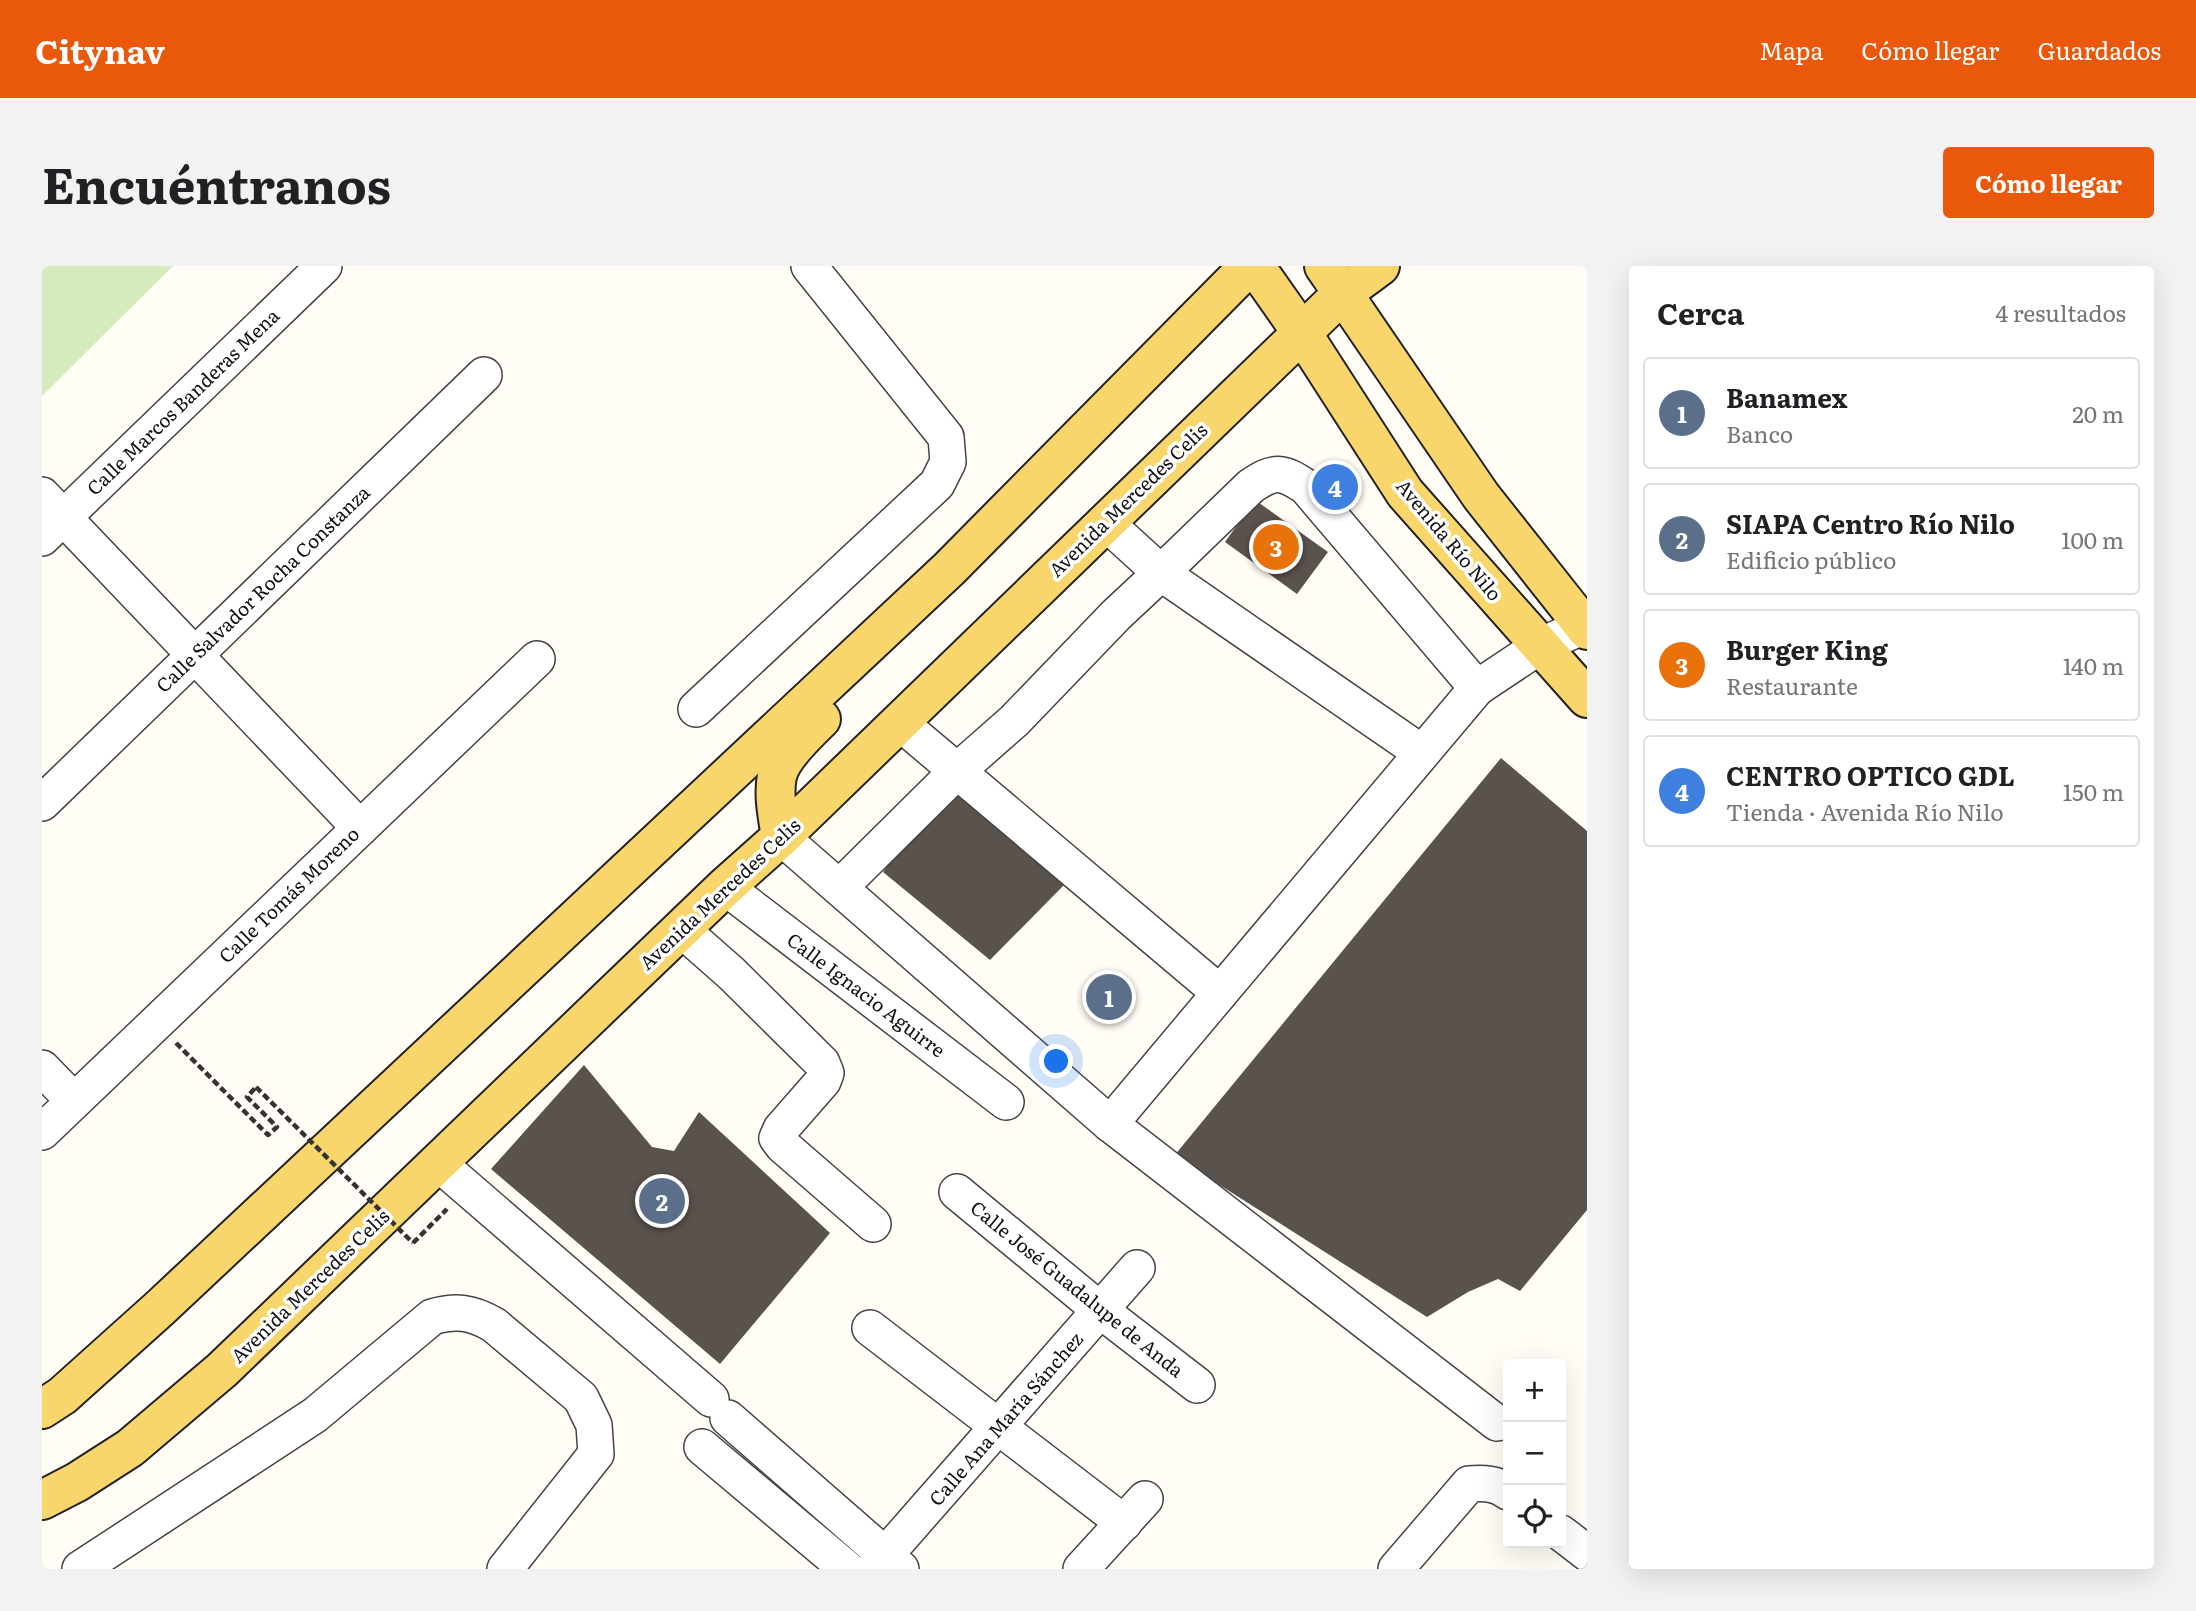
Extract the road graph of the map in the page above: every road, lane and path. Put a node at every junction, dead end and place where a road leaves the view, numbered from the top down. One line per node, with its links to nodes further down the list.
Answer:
1 (324, 266): 9 (street, Calle Marcos Banderas Mena)
2 (808, 266): 19 (street)
3 (1249, 266): 11 (main road)
4 (1255, 266): 7 (main road, Avenida Río Nilo)
5 (1380, 266): 6 (main road, Avenida Mercedes Celis)
6 (1333, 280): 7 (main road, Avenida Mercedes Celis); 13 (main road)
7 (1302, 333): 10 (main road, Avenida Mercedes Celis); 14 (main road, Avenida Río Nilo)
8 (484, 375): 15 (street, Calle Salvador Rocha Constanza)
9 (49, 517): 15 (street)
10 (1105, 522): 12 (street); 20 (main road, Avenida Mercedes Celis)
11 (949, 569): 25 (main road); 44 (main road)
12 (1161, 573): 17 (street); 21 (street); 22 (street)
13 (1586, 628): 14 (street)
14 (1540, 646): 17 (street); 18 (main road, Avenida Río Nilo)
15 (195, 655): 23 (street, Calle Salvador Rocha Constanza); 24 (street)
16 (537, 659): 24 (street, Calle Tomás Moreno)
17 (1477, 688): 21 (street)
18 (1587, 698)
19 (695, 709)
20 (899, 722): 22 (street); 25 (main road, Avenida Mercedes Celis)
21 (1422, 753): 29 (street)
22 (956, 772): 27 (street); 29 (street)
23 (42, 803)
24 (360, 828): 30 (street, Calle Tomás Moreno)
25 (780, 837): 26 (main road, Avenida Mercedes Celis); 27 (street)
26 (725, 887): 28 (main road, Avenida Mercedes Celis); 33 (street, Calle Ignacio Aguirre)
27 (840, 887): 34 (street)
28 (681, 929): 36 (main road, Avenida Mercedes Celis); 39 (street)
29 (1220, 993): 34 (street)
30 (156, 1023): 32 (street, Calle Tomás Moreno); 38 (path, bridge)
31 (42, 1068): 32 (street)
32 (74, 1101): 35 (street, Calle Tomás Moreno)
33 (1006, 1102)
34 (1110, 1124): 45 (street)
35 (42, 1132)
36 (438, 1163): 49 (main road, Avenida Mercedes Celis); 52 (street)
37 (957, 1192): 41 (street, Calle José Guadalupe de Anda)
38 (440, 1216)
39 (873, 1224)
40 (1137, 1268): 41 (street, Calle Ana María Sánchez)
41 (1100, 1310): 43 (street, Calle José Guadalupe de Anda); 46 (street, Calle Ana María Sánchez)
42 (870, 1328): 46 (street)
43 (1197, 1385)
44 (42, 1409)
45 (1497, 1423)
46 (998, 1426): 52 (street, Calle Ana María Sánchez); 56 (street)
47 (702, 1447): 55 (street)
48 (1503, 1488): 57 (street)
49 (42, 1500)
50 (1566, 1537): 51 (street)
51 (1587, 1553)
52 (887, 1565)
53 (80, 1569): 54 (street)
54 (505, 1569)
55 (847, 1569)
56 (1081, 1569)
57 (1396, 1569)

